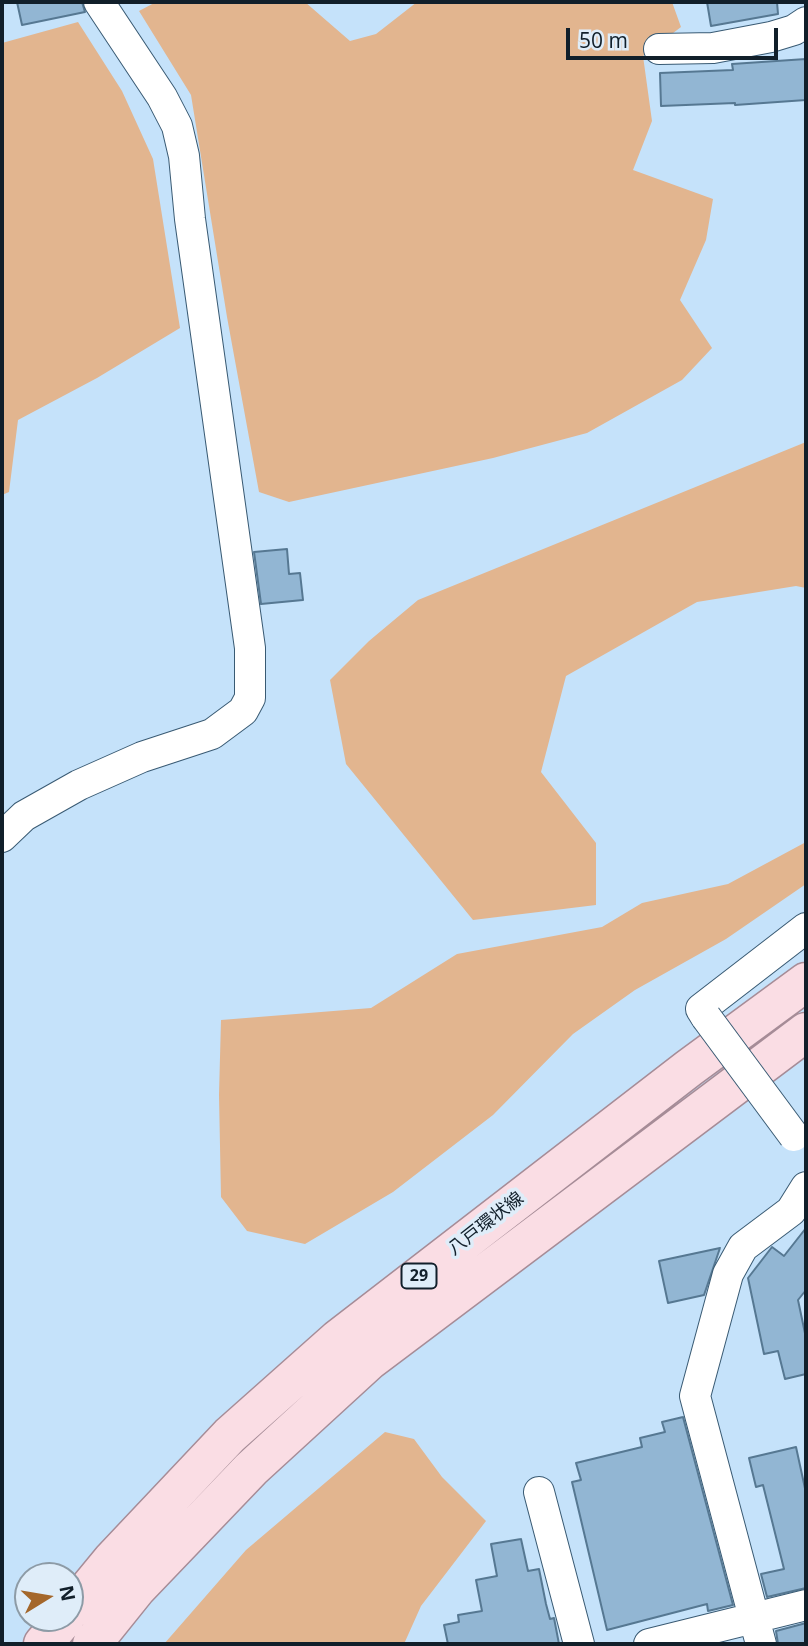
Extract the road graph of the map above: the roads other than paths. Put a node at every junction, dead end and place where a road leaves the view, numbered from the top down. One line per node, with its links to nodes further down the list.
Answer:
1 (99, 2): 4 (street)
2 (806, 22): 3 (street)
3 (659, 49)
4 (2, 837)
5 (806, 928): 8 (street, bridge)
6 (806, 982): 11 (main road, 八戸環状線 / 29)
7 (806, 1032): 14 (main road, 29)
8 (800, 1143)
9 (806, 1187): 13 (street)
10 (539, 1492): 15 (street)
11 (84, 1594)
12 (806, 1605): 13 (street)
13 (758, 1632): 16 (street)
14 (92, 1644)
15 (579, 1644)
16 (649, 1644)

